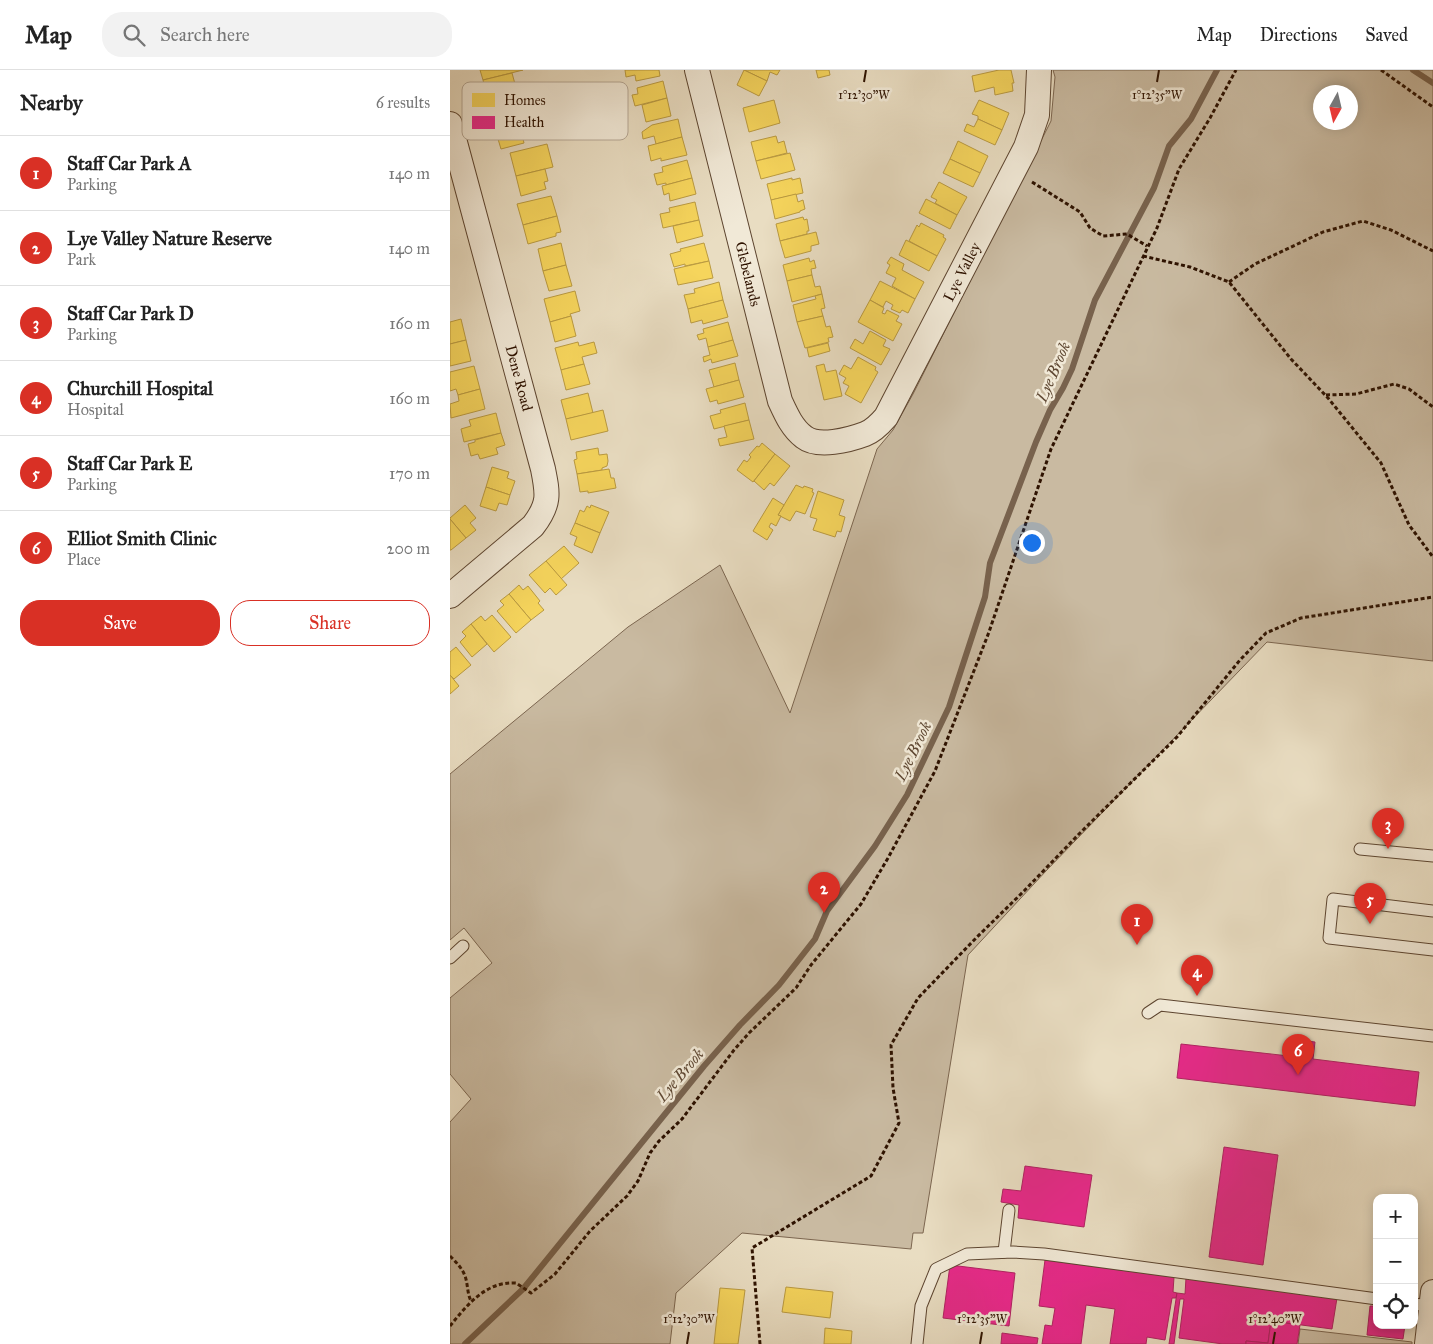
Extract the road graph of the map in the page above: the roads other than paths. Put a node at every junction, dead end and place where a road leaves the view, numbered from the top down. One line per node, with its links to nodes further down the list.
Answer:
1 (697, 70): 4 (street, Glebelands)
2 (1039, 70): 4 (street, Lye Valley)
3 (450, 124): 5 (street, Dene Road)
4 (838, 441)
5 (450, 596)
6 (1360, 849): 7 (lane)
7 (1433, 856)
8 (1433, 911): 10 (lane)
9 (463, 946): 11 (lane)
10 (1433, 950)
11 (450, 958)
12 (1148, 1014): 13 (lane)
13 (1433, 1036)
14 (1009, 1210): 15 (lane)
15 (1004, 1252): 16 (lane); 18 (lane)
16 (1373, 1298)
17 (1426, 1301): 19 (street)
18 (917, 1344)
19 (1427, 1344)

